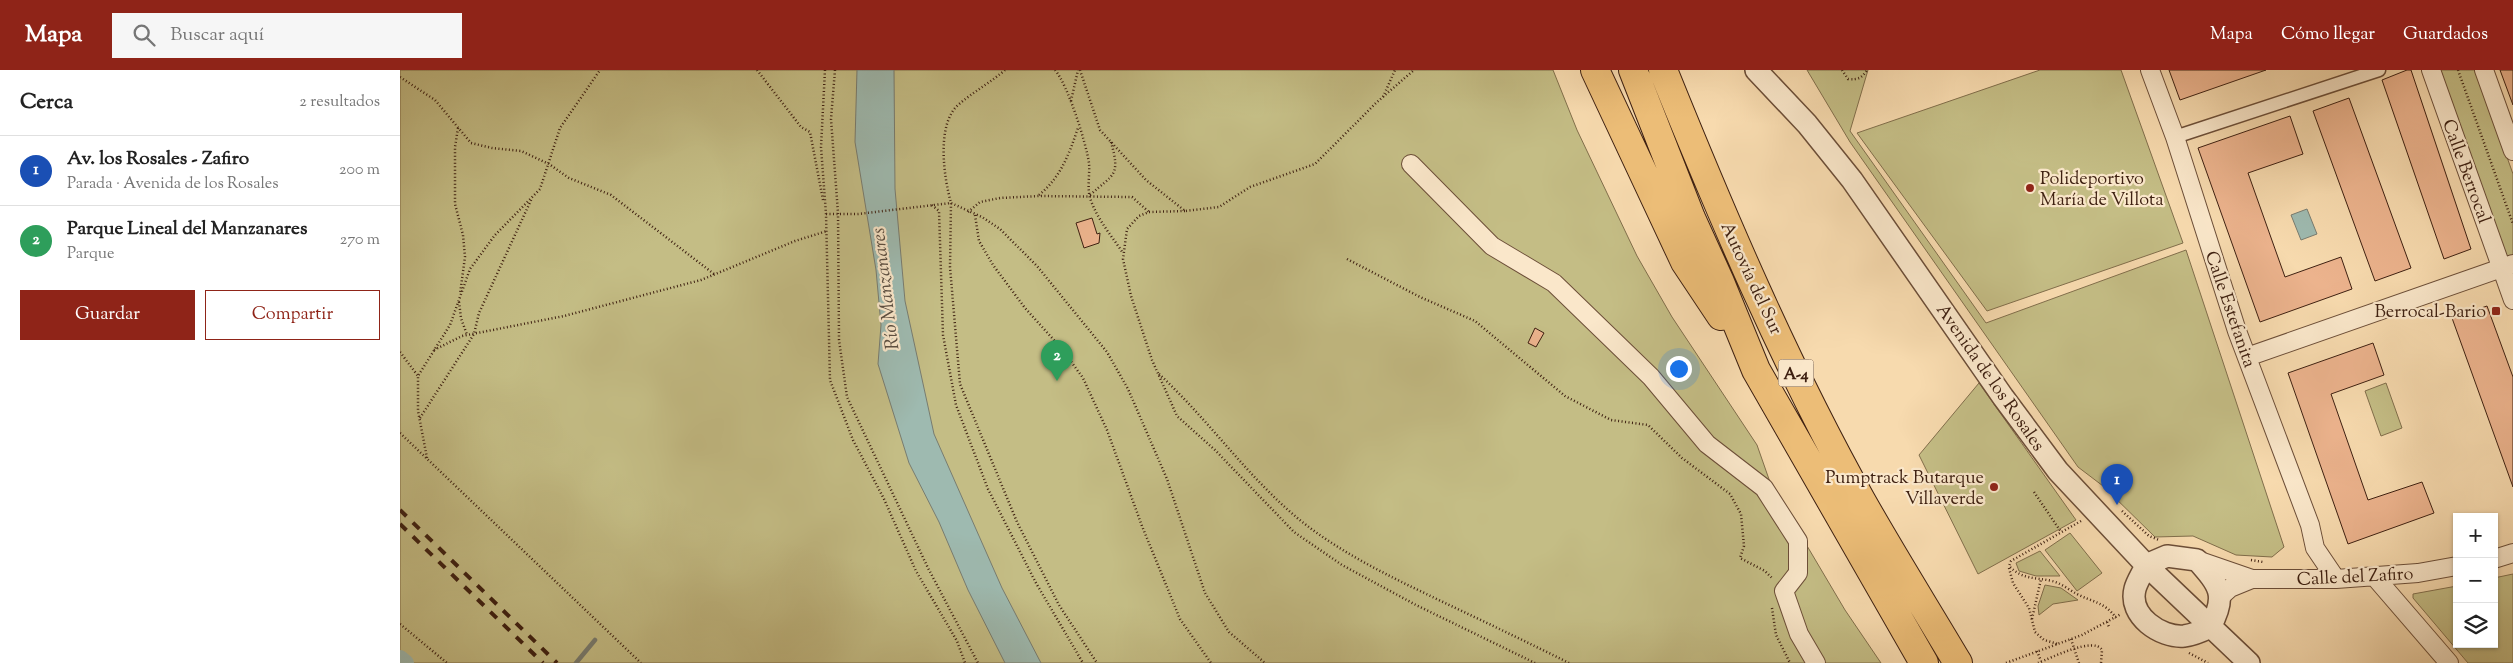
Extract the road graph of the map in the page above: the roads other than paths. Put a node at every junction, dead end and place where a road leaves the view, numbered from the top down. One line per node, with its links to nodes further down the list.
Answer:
1 (1595, 70): 15 (highway)
2 (1633, 70): 15 (highway, Autovía del Sur / A-4)
3 (1663, 70): 30 (highway, Autovía del Sur / A-4)
4 (1756, 70): 20 (street, Avenida de los Rosales)
5 (2150, 70): 9 (street, Calle Estefanita)
6 (2379, 70): 9 (street)
7 (2431, 70): 12 (street, Calle Berrocal)
8 (2484, 70): 10 (street)
9 (2174, 137): 14 (street, Calle Estefanita)
10 (2513, 151)
11 (1411, 164): 28 (street)
12 (2507, 266): 13 (street, Calle Berrocal); 14 (street)
13 (2513, 300)
14 (2247, 357): 16 (street, Calle Estefanita)
15 (1756, 370): 29 (highway, Autovía del Sur / A-4)
16 (2315, 548): 24 (street, Calle Estefanita); 25 (street, Calle Estefanita)
17 (2513, 553): 18 (street)
18 (2497, 558)
19 (2196, 560): 20 (street); 23 (street, Calle del Zafiro); 26 (street)
20 (2146, 565): 27 (street, Avenida de los Rosales); 27 (street)
21 (2453, 567): 22 (street, Calle del Zafiro)
22 (2374, 576): 25 (street, Calle del Zafiro); 32 (street)
23 (2252, 579): 24 (street, Calle del Zafiro); 26 (street, Calle del Zafiro)
24 (2306, 579): 25 (street, Calle del Zafiro)
25 (2336, 579)
26 (2220, 597): 27 (street)
27 (2210, 627): 31 (street, Avenida de los Rosales)
28 (1816, 663)
29 (1924, 663)
30 (1958, 663)
31 (2249, 663)
32 (2449, 663)

